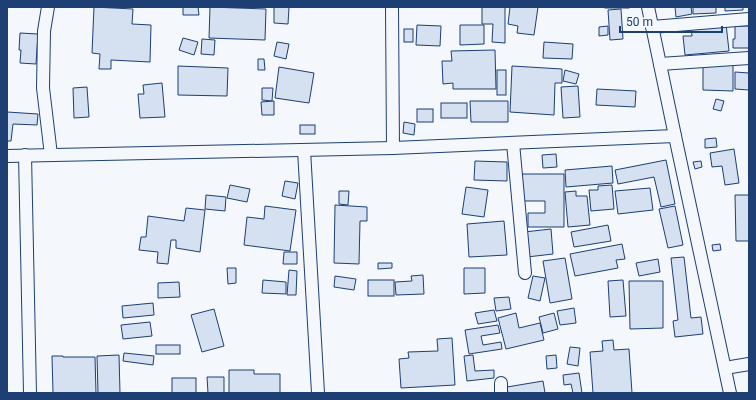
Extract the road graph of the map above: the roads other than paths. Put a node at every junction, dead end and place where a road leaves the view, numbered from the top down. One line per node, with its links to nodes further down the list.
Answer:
1 (48, 7): 13 (street)
2 (392, 7): 10 (street)
3 (648, 7): 5 (street)
4 (749, 19): 5 (street)
5 (652, 27): 7 (street)
6 (749, 58): 7 (street)
7 (660, 64): 8 (street)
8 (675, 136): 9 (street); 17 (street)
9 (513, 143): 10 (street); 15 (street)
10 (393, 148): 11 (street)
11 (304, 150): 13 (street); 19 (street)
12 (25, 155): 13 (street); 14 (street); 18 (street)
13 (51, 155)
14 (7, 156)
15 (525, 273)
16 (749, 364): 17 (street)
17 (725, 368): 20 (street)
18 (30, 393)
19 (318, 393)
20 (730, 393)

